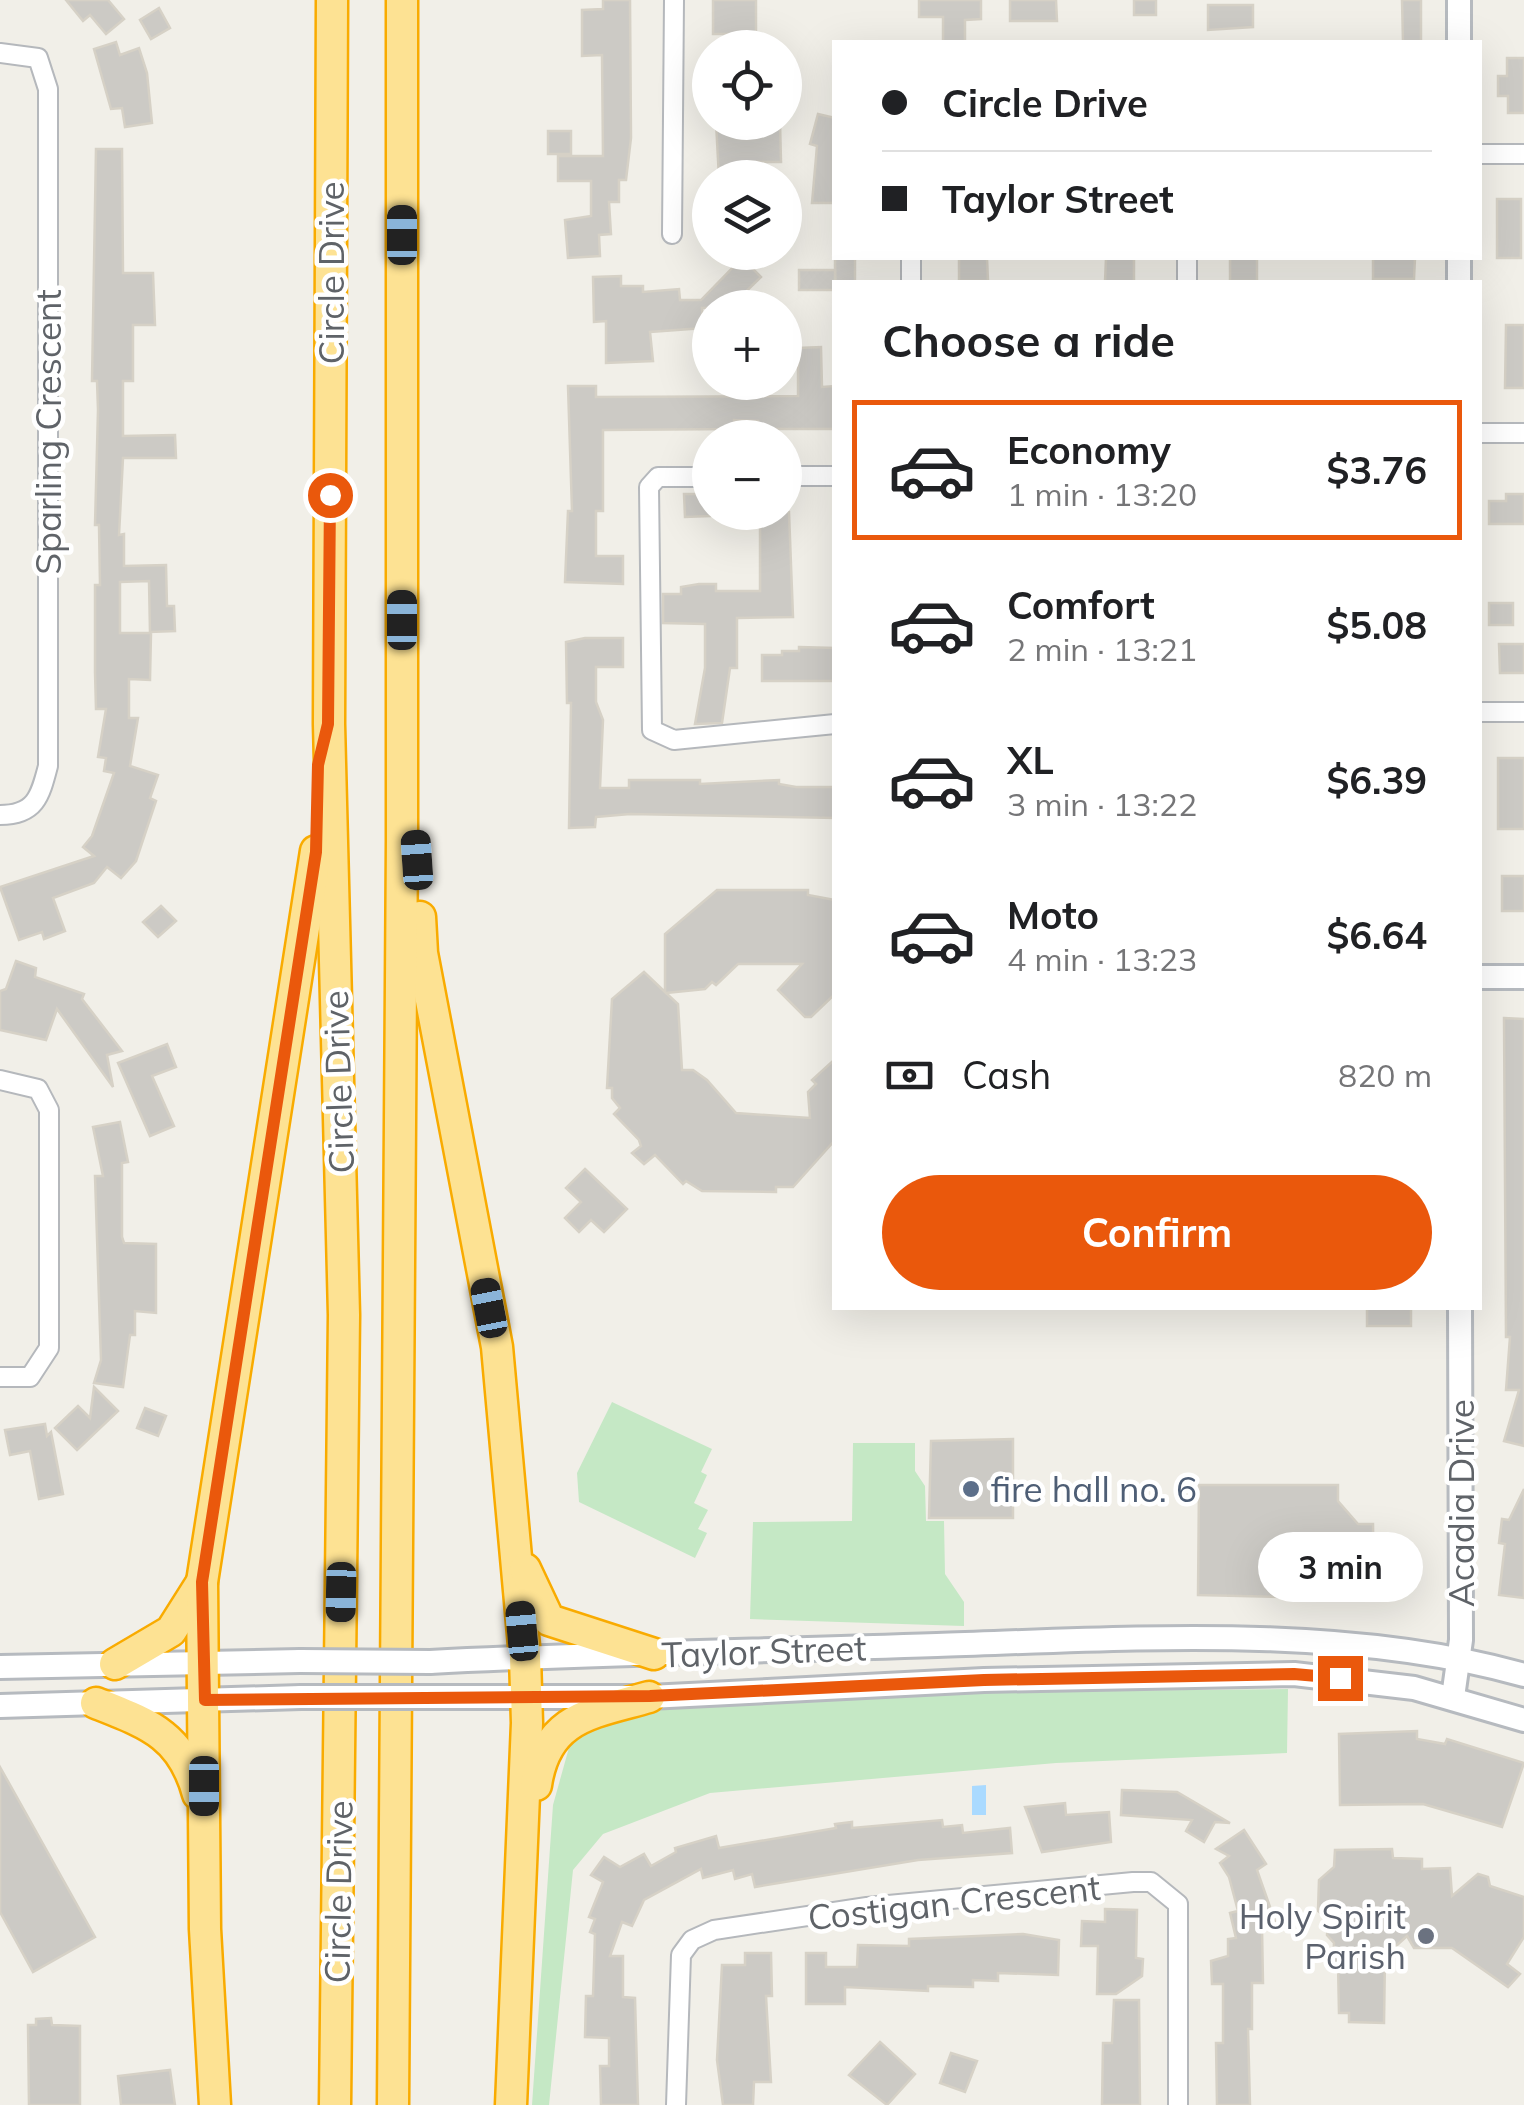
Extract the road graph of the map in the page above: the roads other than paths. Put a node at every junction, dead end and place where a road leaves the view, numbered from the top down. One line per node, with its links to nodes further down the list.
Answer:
1 (332, 0): 18 (highway, Circle Drive)
2 (402, 0): 15 (highway, Circle Drive)
3 (674, 0): 9 (street)
4 (1459, 0): 5 (main road)
5 (1459, 40)
6 (0, 53): 20 (street, Sparling Crescent)
7 (1482, 154): 8 (street)
8 (1524, 154)
9 (672, 234)
10 (1482, 433): 11 (street)
11 (1524, 433)
12 (802, 476): 13 (street)
13 (832, 476)
14 (692, 477): 19 (street)
15 (403, 509): 26 (highway); 46 (highway, Circle Drive)
16 (1482, 712): 17 (street)
17 (1524, 712)
18 (328, 724): 27 (highway); 45 (highway, Circle Drive)
19 (832, 724)
20 (0, 815)
21 (1482, 977): 22 (main road)
22 (1524, 977)
23 (0, 1080): 25 (street)
24 (1460, 1310): 30 (main road, Acadia Drive)
25 (0, 1377)
26 (510, 1509): 28 (highway); 29 (highway)
27 (202, 1582): 31 (highway); 32 (highway)
28 (654, 1654): 29 (main road, Taylor Street); 30 (main road, Taylor Street)
29 (525, 1657): 31 (main road, Taylor Street, bridge); 37 (highway)
30 (1459, 1657): 34 (main road, Taylor Street); 36 (main road, Acadia Drive)
31 (205, 1661): 32 (main road, Taylor Street); 38 (highway)
32 (115, 1664): 33 (main road, Taylor Street)
33 (0, 1667)
34 (1524, 1675)
35 (650, 1696): 36 (main road, Taylor Street); 37 (main road, Taylor Street); 43 (highway)
36 (1453, 1697): 41 (main road, Taylor Street)
37 (526, 1698): 38 (main road, Taylor Street, bridge); 43 (highway)
38 (205, 1700): 39 (main road, Taylor Street); 42 (highway)
39 (96, 1703): 40 (main road, Taylor Street); 42 (highway)
40 (0, 1706)
41 (1524, 1720)
42 (204, 1817): 44 (highway)
43 (520, 1902): 47 (highway)
44 (216, 2105)
45 (336, 2105)
46 (393, 2105)
47 (511, 2105)
48 (676, 2105): 49 (street, Costigan Crescent)
49 (1178, 2105)

